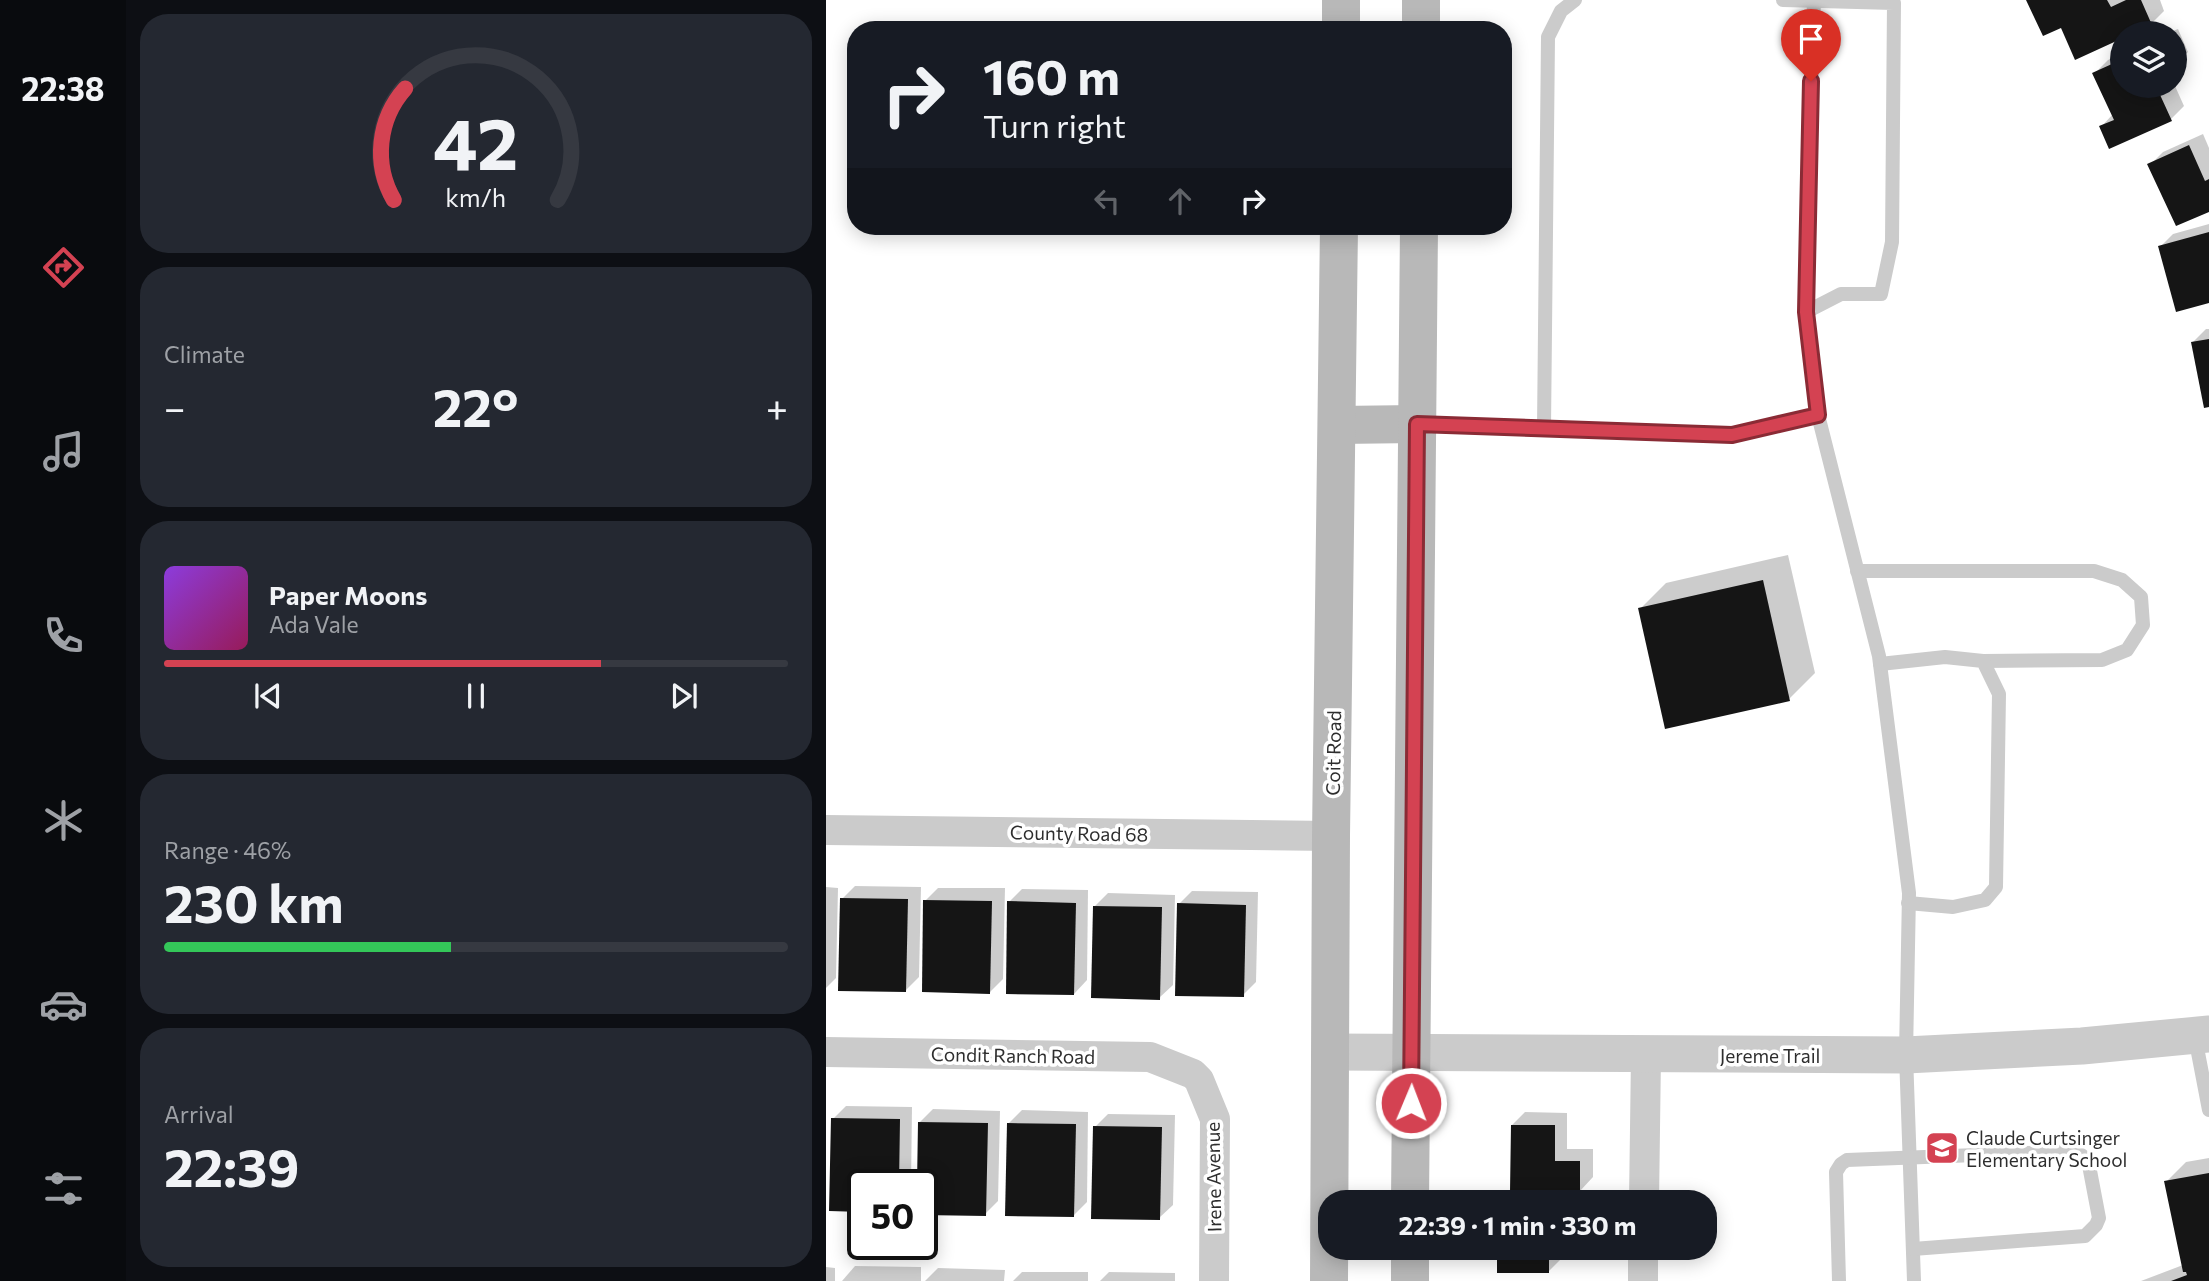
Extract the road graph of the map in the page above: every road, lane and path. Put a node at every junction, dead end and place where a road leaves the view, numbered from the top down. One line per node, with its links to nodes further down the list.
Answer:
1 (1341, 0): 6 (main road)
2 (1421, 0): 7 (main road)
3 (1575, 0): 14 (lane)
4 (1783, 0): 5 (lane)
5 (1814, 1): 10 (lane); 10 (lane)
6 (1341, 21)
7 (1421, 21)
8 (1339, 235): 13 (main road, Coit Road)
9 (1419, 235): 12 (main road)
10 (1806, 312): 11 (lane)
11 (1818, 415): 14 (lane); 15 (lane)
12 (1417, 424): 13 (main road); 14 (lane); 24 (main road)
13 (1338, 425): 19 (main road, Coit Road)
14 (1544, 428)
15 (1857, 571): 16 (lane); 17 (lane)
16 (1983, 660): 17 (lane); 20 (lane)
17 (1880, 664): 20 (lane)
18 (826, 830): 19 (street, County Road 68)
19 (1332, 836): 23 (main road, Coit Road)
20 (1908, 903): 26 (lane)
21 (2202, 1035): 26 (street, Jereme Trail); 28 (lane)
22 (826, 1052): 27 (street, Condit Ranch Road)
23 (1331, 1052): 24 (street, Jereme Trail); 36 (main road, Coit Road)
24 (1412, 1053): 25 (street, Jereme Trail); 30 (main road)
25 (1646, 1055): 26 (street, Jereme Trail); 31 (street)
26 (1906, 1055): 29 (lane)
27 (1196, 1077): 35 (street, Irene Avenue)
28 (2209, 1110)
29 (1909, 1157): 32 (lane); 32 (lane); 39 (lane)
30 (1410, 1190)
31 (1644, 1190)
32 (1913, 1249): 40 (lane)
33 (1410, 1260): 37 (main road)
34 (1643, 1260): 38 (street)
35 (1214, 1281)
36 (1329, 1281)
37 (1410, 1281)
38 (1643, 1281)
39 (1839, 1281)
40 (1914, 1281)

